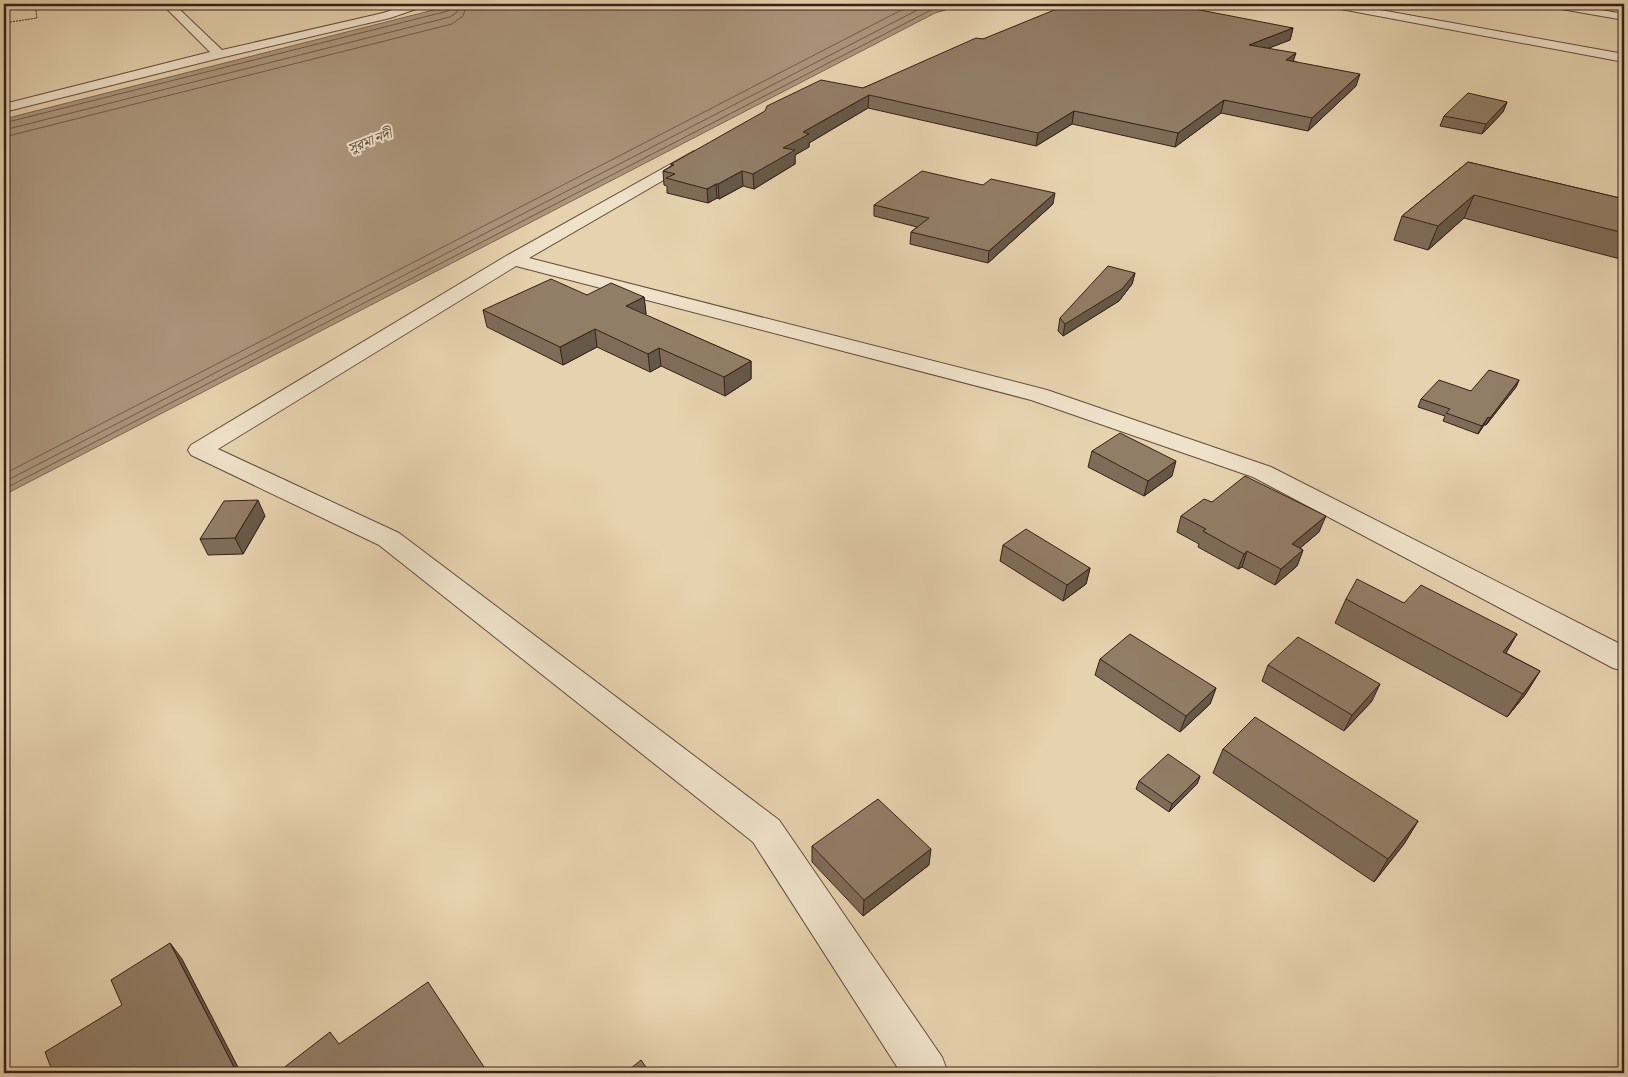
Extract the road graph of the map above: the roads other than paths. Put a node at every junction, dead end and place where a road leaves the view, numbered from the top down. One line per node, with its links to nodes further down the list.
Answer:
1 (164, 4): 6 (street)
2 (421, 4): 6 (street)
3 (1330, 4): 7 (street)
4 (1550, 4): 5 (street)
5 (1624, 17)
6 (219, 54): 8 (street)
7 (1624, 58)
8 (4, 108)
9 (708, 149): 10 (street)
10 (513, 260): 11 (street); 12 (street)
11 (1624, 660)
12 (926, 1073)

